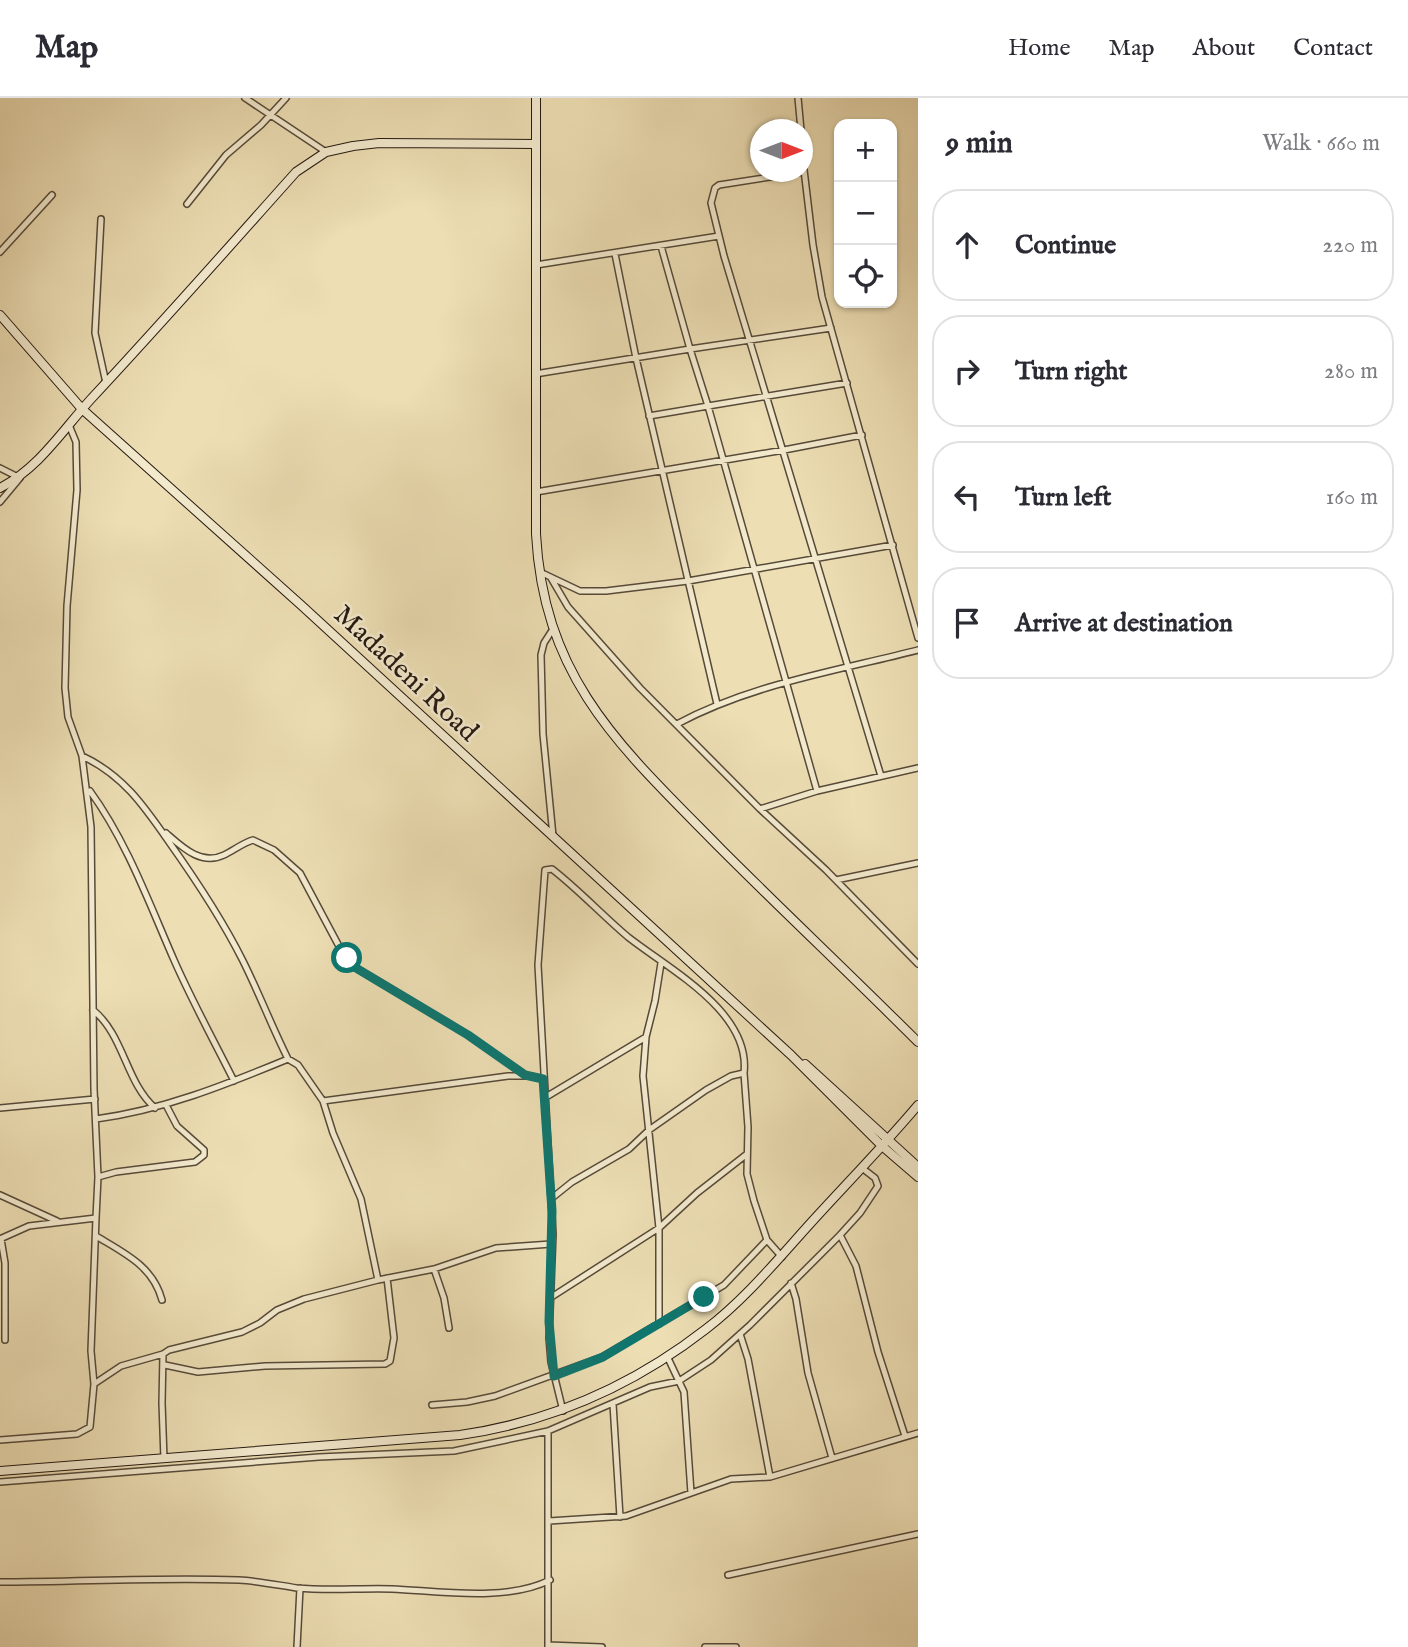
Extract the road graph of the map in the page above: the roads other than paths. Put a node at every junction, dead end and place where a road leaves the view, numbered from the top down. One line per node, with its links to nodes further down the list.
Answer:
1 (245, 98): 5 (street)
2 (286, 98): 5 (street)
3 (536, 98): 7 (street)
4 (798, 98): 6 (street)
5 (270, 114): 8 (street); 12 (street)
6 (799, 119)
7 (535, 144): 8 (street); 18 (street)
8 (326, 152): 25 (street)
9 (750, 179): 14 (street)
10 (804, 182): 20 (street)
11 (52, 195): 16 (street)
12 (187, 204)
13 (102, 219): 25 (street)
14 (719, 236): 15 (street); 21 (street)
15 (662, 246): 17 (street); 22 (street)
16 (0, 252)
17 (615, 254): 18 (street); 23 (street)
18 (536, 265): 24 (street)
19 (0, 315): 29 (street, Madadeni Road)
20 (831, 328): 21 (street); 26 (street)
21 (750, 341): 22 (street); 27 (street)
22 (690, 349): 23 (street); 28 (street)
23 (636, 358): 24 (street); 30 (street)
24 (534, 374): 39 (street)
25 (106, 383): 29 (street)
26 (847, 383): 27 (street); 32 (street)
27 (766, 397): 28 (street); 33 (street)
28 (708, 407): 30 (street); 34 (street)
29 (82, 409): 31 (street); 61 (street, Madadeni Road)
30 (649, 416): 36 (street)
31 (69, 425): 37 (street); 54 (street)
32 (862, 435): 33 (street); 41 (street)
33 (784, 450): 34 (street); 42 (street)
34 (724, 460): 36 (street); 44 (street)
35 (0, 468): 37 (street)
36 (663, 471): 39 (street); 46 (street)
37 (20, 478): 38 (street); 40 (street)
38 (0, 488)
39 (536, 492): 43 (street)
40 (0, 502)
41 (893, 545): 42 (street); 48 (street)
42 (817, 559): 44 (street); 50 (street)
43 (538, 570): 45 (street); 47 (street)
44 (754, 570): 46 (street); 51 (street)
45 (551, 578): 46 (street); 53 (street)
46 (688, 581): 52 (street)
47 (553, 629): 61 (street); 68 (street)
48 (918, 638)
49 (918, 650): 50 (street)
50 (848, 668): 51 (street); 56 (street)
51 (786, 682): 52 (street); 58 (street)
52 (717, 704): 53 (street)
53 (677, 724): 59 (street)
54 (82, 756): 57 (street); 60 (street)
55 (918, 768): 56 (street)
56 (881, 776): 58 (street)
57 (88, 789): 66 (street); 73 (street)
58 (817, 791): 59 (street)
59 (760, 809): 63 (street)
60 (159, 827): 69 (street); 71 (street)
61 (552, 836): 83 (street, Madadeni Road)
62 (918, 863): 63 (street)
63 (836, 880): 65 (street)
64 (661, 963): 67 (street); 70 (street); 72 (street)
65 (918, 964)
66 (93, 1010): 75 (street); 80 (street)
67 (646, 1037): 74 (street); 82 (street)
68 (918, 1042)
69 (288, 1059): 73 (street); 76 (street)
70 (744, 1073): 82 (street); 84 (street)
71 (525, 1075): 72 (street); 76 (street)
72 (543, 1079): 74 (street)
73 (234, 1081): 77 (street)
74 (546, 1097): 90 (street)
75 (94, 1099): 79 (street); 81 (street)
76 (323, 1101): 102 (street)
77 (166, 1105): 80 (street); 87 (street)
78 (918, 1105): 83 (street)
79 (0, 1108)
80 (155, 1108): 81 (street)
81 (96, 1119): 87 (street)
82 (649, 1130): 90 (street); 93 (street)
83 (886, 1143): 85 (street, Madadeni Road); 86 (street); 88 (street, Madadeni Road)
84 (747, 1154): 93 (street); 97 (street)
85 (918, 1167)
86 (862, 1168): 94 (street); 99 (street)
87 (98, 1177): 91 (street)
88 (918, 1177)
89 (0, 1195): 92 (street)
90 (552, 1198): 98 (street)
91 (96, 1218): 92 (street); 95 (street)
92 (57, 1221): 96 (street)
93 (659, 1228): 104 (street); 106 (street)
94 (840, 1234): 103 (street); 121 (street)
95 (96, 1236): 105 (street); 115 (street)
96 (0, 1239): 109 (street)
97 (768, 1240): 99 (street); 106 (street)
98 (551, 1244): 100 (street); 104 (street)
99 (782, 1257): 111 (street)
100 (434, 1269): 101 (street); 107 (street)
101 (387, 1278): 102 (street); 112 (street)
102 (378, 1280): 110 (street)
103 (791, 1283): 108 (street); 123 (street)
104 (550, 1298): 113 (street)
105 (162, 1300)
106 (659, 1324): 113 (street)
107 (449, 1328)
108 (740, 1334): 114 (street); 128 (street)
109 (5, 1340)
110 (163, 1354): 112 (street); 115 (street)
111 (667, 1356): 114 (street); 118 (street)
112 (165, 1366): 124 (street)
113 (554, 1376): 117 (street); 118 (street)
114 (679, 1381): 116 (street); 130 (street)
115 (94, 1384): 122 (street)
116 (613, 1404): 119 (street); 131 (street)
117 (432, 1405)
118 (563, 1411): 124 (street)
119 (548, 1431): 127 (street); 132 (street)
120 (918, 1433): 121 (street)
121 (905, 1436): 123 (street)
122 (0, 1440)
123 (832, 1458): 128 (street)
124 (164, 1460): 125 (street)
125 (112, 1463): 126 (street); 127 (street)
126 (0, 1471)
127 (112, 1474): 129 (street)
128 (770, 1477): 130 (street)
129 (0, 1482)
130 (691, 1493): 131 (street)
131 (620, 1517): 132 (street)
132 (549, 1521): 135 (street)
133 (918, 1534): 134 (street)
134 (727, 1575)
135 (550, 1580): 137 (street); 138 (street)
136 (0, 1582): 137 (street)
137 (300, 1588): 139 (street)
138 (548, 1646): 140 (street)
139 (297, 1647)
140 (602, 1647)
141 (705, 1647): 142 (street)
142 (736, 1647)

